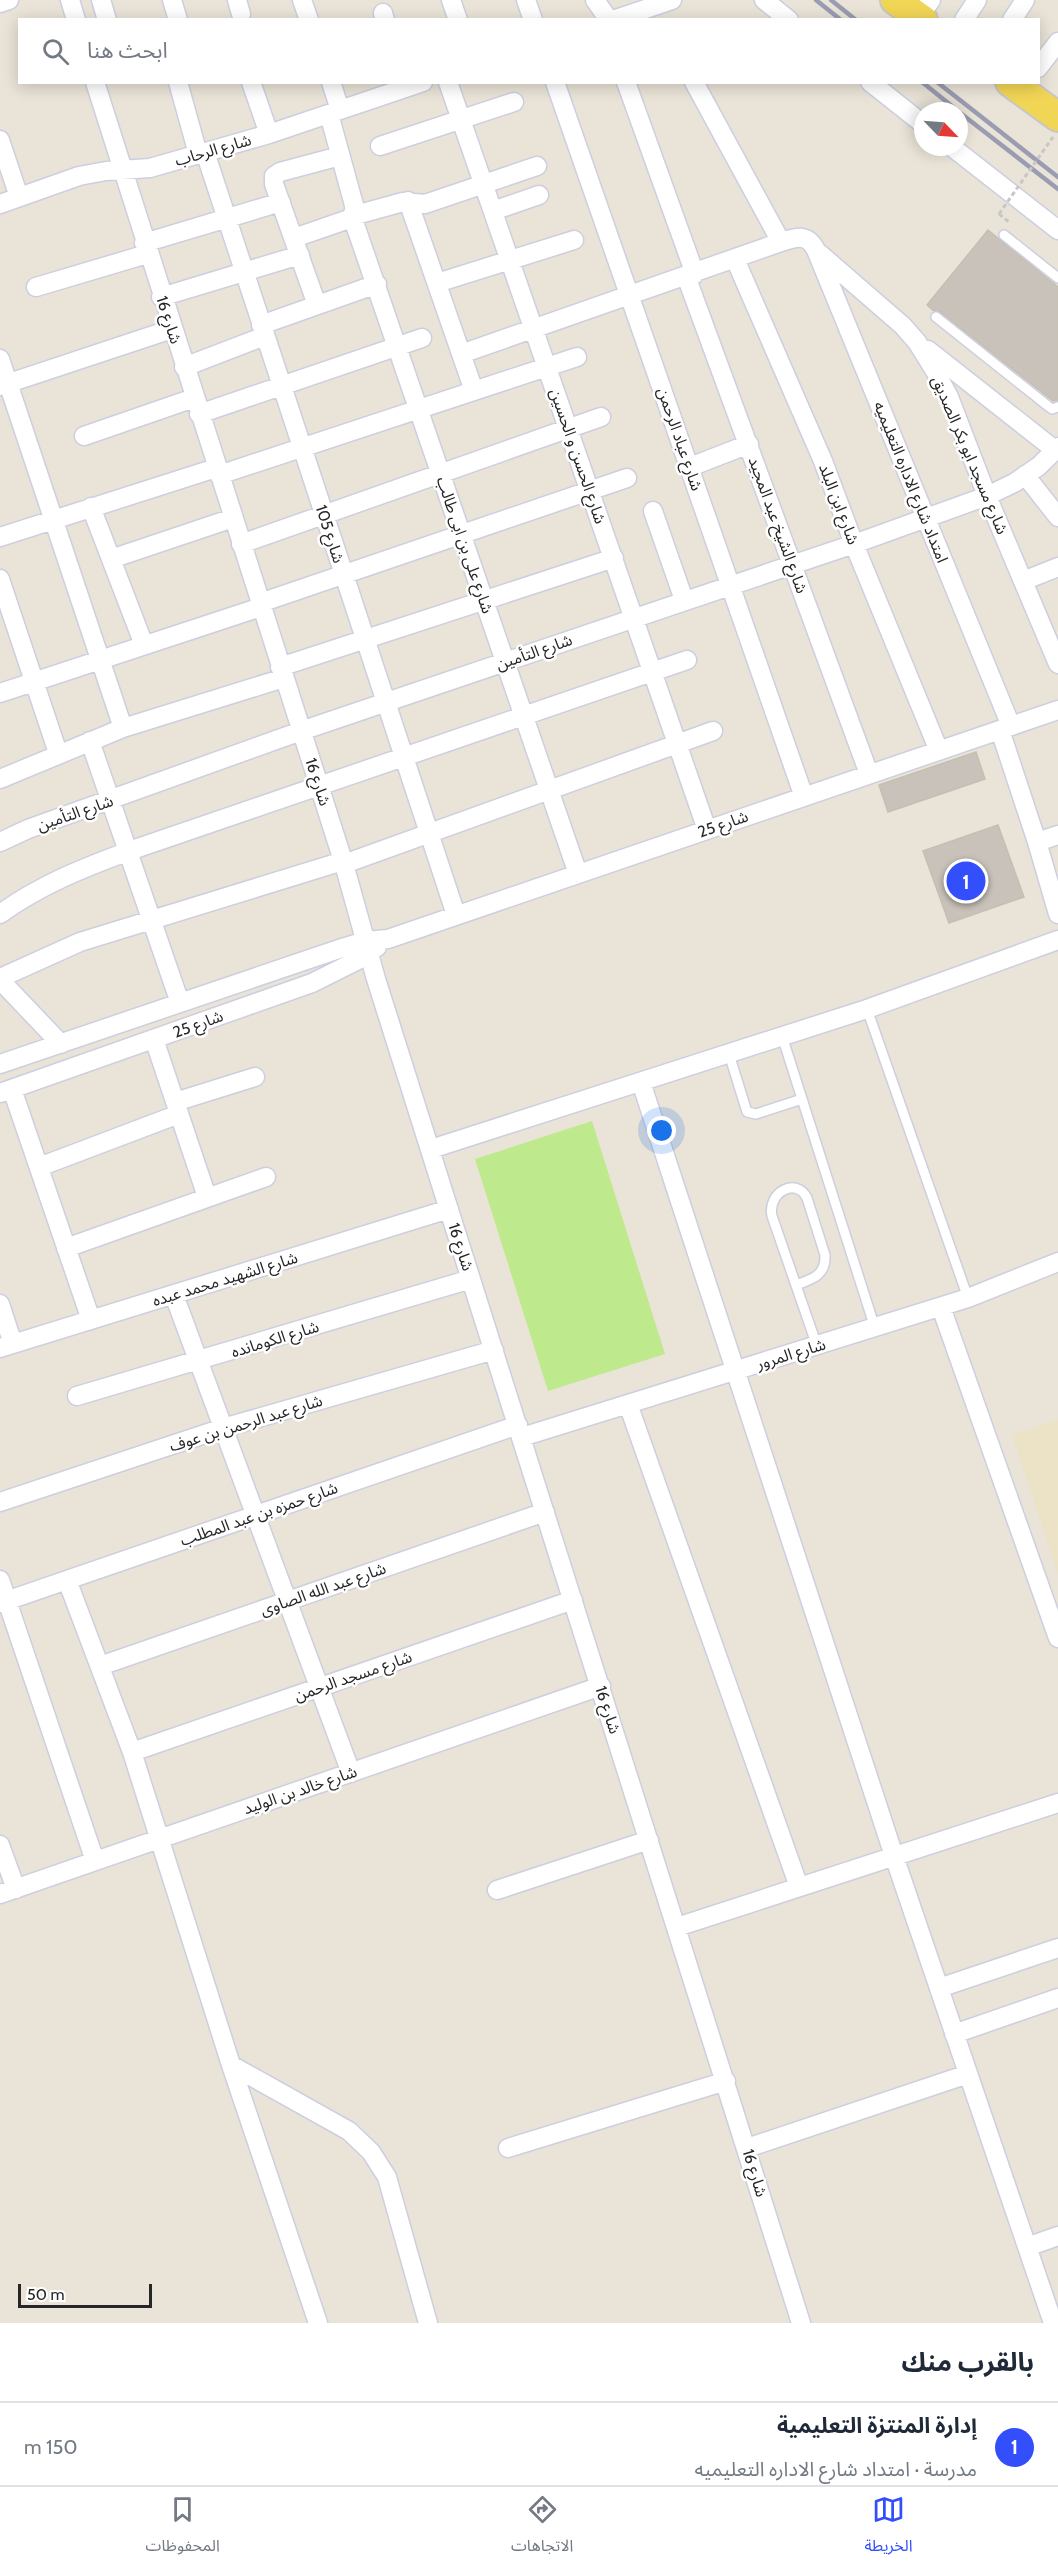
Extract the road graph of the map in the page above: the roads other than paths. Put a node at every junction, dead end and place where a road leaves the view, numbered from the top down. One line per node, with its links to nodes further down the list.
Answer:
1 (9, 0): 14 (street)
2 (70, 0): 16 (street)
3 (101, 0): 17 (street)
4 (172, 0): 18 (street)
5 (302, 0): 19 (street)
6 (451, 0): 20 (street)
7 (526, 0): 21 (street)
8 (595, 0): 22 (street)
9 (672, 0): 23 (street)
10 (764, 0): 24 (street)
11 (896, 0): 15 (main road)
12 (977, 0): 25 (street)
13 (1025, 0): 26 (street)
14 (0, 3)
15 (924, 12)
16 (75, 18)
17 (106, 18)
18 (177, 18)
19 (308, 18)
20 (457, 18)
21 (532, 18)
22 (609, 18)
23 (617, 18)
24 (786, 18)
25 (965, 18)
26 (1013, 18)
27 (1058, 42): 28 (street)
28 (1040, 65)
29 (96, 84): 52 (street, شارع 16)
30 (179, 84): 48 (street, شارع 105)
31 (252, 84): 45 (street)
32 (330, 84): 41 (street, شارع على بن ابى طالب)
33 (414, 84): 41 (street, شارع الرحاب)
34 (449, 84): 43 (street, شارع الحسن و الحسين)
35 (556, 84): 77 (street, شارع عباد الرحمن)
36 (627, 84): 72 (street, شارع الشيخ عبد المجيد)
37 (695, 84): 65 (street)
38 (873, 84): 42 (street)
39 (1020, 85): 44 (main road)
40 (514, 102): 43 (street)
41 (334, 112): 45 (street, شارع الرحاب); 49 (street, شارع على بن ابى طالب)
42 (914, 117)
43 (461, 120): 47 (street); 53 (street, شارع الحسن و الحسين)
44 (1056, 127)
45 (269, 134): 48 (street, شارع الرحاب)
46 (0, 140): 55 (street)
47 (380, 146)
48 (201, 153): 52 (street, شارع الرحاب); 61 (street, شارع 105)
49 (340, 156): 57 (street); 60 (street, شارع على بن ابى طالب)
50 (963, 156): 62 (street)
51 (537, 166): 53 (street)
52 (121, 170): 55 (street, شارع الرحاب); 68 (street, شارع 16)
53 (484, 184): 56 (street); 59 (street, شارع الحسن و الحسين)
54 (540, 195): 59 (street)
55 (19, 197): 58 (street, شارع الرحاب)
56 (408, 201): 60 (street); 74 (street)
57 (281, 202): 61 (street); 67 (street)
58 (0, 204)
59 (493, 211): 70 (street, شارع الحسن و الحسين)
60 (352, 216): 67 (street); 75 (street, شارع على بن ابى طالب)
61 (226, 218): 68 (street); 71 (street, شارع 105)
62 (1058, 230)
63 (1004, 235): 73 (lane)
64 (574, 240): 70 (street)
65 (781, 242): 66 (street); 69 (street)
66 (813, 245): 85 (street, شارع مسجد ابو بكر الصديق); 115 (street, امتداد شارع الاداره التعليميه)
67 (297, 246): 71 (street); 79 (street)
68 (146, 248): 76 (street); 78 (street, شارع 16)
69 (735, 259): 72 (street); 121 (street, شارع ابن البلد)
70 (510, 260): 74 (street); 82 (street, شارع الحسن و الحسين)
71 (244, 272): 78 (street); 83 (street, شارع 105)
72 (690, 275): 77 (street); 101 (street, شارع الشيخ عبد المجيد)
73 (1058, 278)
74 (437, 283): 87 (street)
75 (377, 284): 79 (street); 86 (street, شارع على بن ابى طالب)
76 (36, 287)
77 (629, 296): 82 (street); 104 (street, شارع عباد الرحمن)
78 (161, 297): 81 (street, شارع 16)
79 (317, 305): 83 (street)
80 (936, 317): 96 (lane)
81 (172, 329): 91 (street, شارع 16); 92 (street)
82 (534, 329): 87 (street); 90 (street, شارع الحسن و الحسين)
83 (263, 330): 91 (street); 93 (street, شارع 105)
84 (422, 338): 86 (street)
85 (917, 342): 103 (street); 110 (street, شارع مسجد ابو بكر الصديق)
86 (398, 346): 93 (street); 97 (street, شارع على بن ابى طالب)
87 (461, 354): 94 (street)
88 (577, 357): 90 (street)
89 (0, 359): 92 (street)
90 (547, 366): 94 (street); 99 (street, شارع الحسن و الحسين)
91 (184, 367): 95 (street, شارع 16)
92 (4, 385): 117 (street)
93 (282, 386): 95 (street); 102 (street, شارع 105)
94 (474, 390): 97 (street)
95 (197, 406): 100 (street); 105 (street, شارع 16)
96 (1058, 407)
97 (419, 409): 102 (street); 106 (street, شارع على بن ابى طالب)
98 (601, 417): 99 (street)
99 (568, 429): 106 (street); 109 (street, شارع الحسن و الحسين)
100 (84, 436)
101 (749, 444): 104 (street); 124 (street, شارع الشيخ عبد المجيد)
102 (302, 448): 105 (street); 113 (street, شارع 105)
103 (1057, 449): 107 (street, شارع التأمين)
104 (690, 467): 129 (street, شارع عباد الرحمن)
105 (218, 472): 111 (street); 114 (street, شارع 16)
106 (441, 474): 113 (street); 118 (street, شارع على بن ابى طالب)
107 (1025, 475): 110 (street, شارع التأمين); 116 (street)
108 (627, 478): 109 (street)
109 (590, 491): 118 (street); 122 (street, شارع الحسن و الحسين)
110 (987, 496): 115 (street, شارع التأمين); 128 (street, شارع مسجد ابو بكر الصديق)
111 (91, 507): 117 (street); 123 (street)
112 (653, 511): 130 (street)
113 (324, 515): 120 (street); 126 (street, شارع 105)
114 (232, 518): 120 (street, شارع 16); 123 (street)
115 (926, 518): 121 (street, شارع التأمين); 148 (street, امتداد شارع الاداره التعليميه)
116 (1058, 518)
117 (53, 520): 119 (street); 136 (street)
118 (462, 535): 126 (street); 131 (street, شارع على بن ابى طالب)
119 (0, 537)
120 (241, 544): 132 (street, شارع 16)
121 (854, 544): 124 (street, شارع التأمين); 153 (street, شارع ابن البلد)
122 (614, 558): 131 (street); 133 (street, شارع الحسن و الحسين)
123 (111, 559): 135 (street)
124 (792, 563): 129 (street, شارع التأمين); 156 (street, شارع الشيخ عبد المجيد)
125 (1058, 567): 128 (street)
126 (344, 574): 132 (street); 134 (street, شارع 105)
127 (0, 579): 142 (street)
128 (1023, 581): 139 (street, شارع مسجد ابو بكر الصديق)
129 (730, 584): 130 (street, شارع التأمين); 160 (street, شارع عباد الرحمن)
130 (684, 600): 133 (street, شارع التأمين)
131 (484, 601): 134 (street); 138 (street, شارع على بن ابى طالب)
132 (261, 605): 135 (street); 141 (street, شارع 16)
133 (634, 617): 138 (street, شارع التأمين); 140 (street, شارع الحسن و الحسين)
134 (365, 639): 141 (street); 144 (street, شارع 105)
135 (144, 645): 136 (street)
136 (101, 658): 142 (street); 147 (street)
137 (687, 660): 140 (street)
138 (505, 661): 144 (street, شارع التأمين); 146 (street, شارع على بن ابى طالب)
139 (1058, 664)
140 (653, 672): 146 (street); 152 (street, شارع الحسن و الحسين)
141 (282, 673): 147 (street); 149 (street, شارع 16)
142 (34, 681): 143 (street); 154 (street)
143 (0, 693)
144 (386, 702): 149 (street, شارع التأمين); 155 (street, شارع 105)
145 (1058, 710): 148 (street, شارع 25)
146 (523, 715): 155 (street); 159 (street, شارع على بن ابى طالب)
147 (123, 728): 151 (street)
148 (1005, 728): 153 (street, شارع 25); 166 (street, امتداد شارع الاداره التعليميه)
149 (301, 731): 158 (street, شارع 16); 161 (street, شارع التأمين)
150 (713, 731): 152 (street)
151 (90, 741): 154 (street); 161 (street)
152 (677, 743): 159 (street); 162 (street, شارع الحسن و الحسين)
153 (939, 751): 156 (street, شارع 25)
154 (58, 753): 157 (street)
155 (404, 756): 158 (street); 163 (street, شارع 105)
156 (869, 774): 160 (street, شارع 25)
157 (0, 779)
158 (318, 784): 167 (street); 168 (street, شارع 16)
159 (549, 790): 163 (street); 169 (street, شارع على بن ابى طالب)
160 (804, 797): 162 (street, شارع 25)
161 (111, 800): 165 (street, شارع التأمين); 167 (street)
162 (707, 830): 169 (street, شارع 25)
163 (429, 833): 168 (street); 172 (street, شارع 105)
164 (1058, 835): 166 (street)
165 (0, 842)
166 (1037, 842): 171 (street, امتداد شارع الاداره التعليميه)
167 (129, 851): 170 (street); 173 (street)
168 (343, 862): 173 (street); 175 (street, شارع 16)
169 (578, 874): 172 (street, شارع 25)
170 (0, 914)
171 (1058, 914)
172 (456, 915): 175 (street, شارع 25)
173 (151, 919): 176 (street); 177 (street)
174 (1058, 940): 178 (street)
175 (367, 947): 177 (street, شارع 25); 180 (street, شارع 25); 189 (street, شارع 16)
176 (0, 979): 181 (street)
177 (180, 1003): 181 (street, شارع 25)
178 (867, 1009): 179 (street); 199 (lane)
179 (782, 1036): 182 (street); 187 (lane)
180 (154, 1039): 186 (street, شارع 25); 188 (street)
181 (61, 1044): 183 (street, شارع 25)
182 (729, 1054): 185 (street); 187 (lane)
183 (0, 1064)
184 (255, 1077): 188 (street)
185 (641, 1082): 189 (street); 208 (street)
186 (6, 1091): 190 (street)
187 (802, 1099): 203 (lane)
188 (177, 1108): 190 (street); 192 (street)
189 (431, 1149): 193 (street, شارع 16)
190 (39, 1167): 194 (street)
191 (266, 1177): 192 (street)
192 (207, 1197): 194 (street)
193 (449, 1209): 196 (street, شارع 16); 198 (street, شارع الشهيد محمد عبده)
194 (66, 1248): 202 (street)
195 (1058, 1262): 199 (street, شارع المرور)
196 (471, 1279): 206 (street, شارع 16); 207 (street, شارع الكومانده)
197 (796, 1285): 197 (lane); 205 (lane)
198 (174, 1295): 202 (street, شارع الشهيد محمد عبده); 207 (street)
199 (968, 1298): 201 (street, شارع المرور)
200 (0, 1304): 204 (street)
201 (941, 1307): 203 (street, شارع المرور); 221 (street)
202 (91, 1320): 204 (street, شارع الشهيد محمد عبده)
203 (875, 1328): 205 (street, شارع المرور)
204 (6, 1346)
205 (817, 1346): 208 (street, شارع المرور)
206 (494, 1350): 211 (street, شارع عبد الرحمن بن عوف); 212 (street, شارع 16)
207 (199, 1362): 209 (street, شارع الكومانده); 211 (street)
208 (737, 1370): 210 (street, شارع المرور); 231 (street)
209 (77, 1396)
210 (628, 1404): 212 (street, شارع المرور); 233 (street)
211 (223, 1428): 213 (street, شارع عبد الرحمن بن عوف); 215 (street)
212 (520, 1431): 214 (street, شارع 16); 215 (street, شارع حمزه بن عبد المطلب)
213 (0, 1502)
214 (545, 1512): 218 (street, شارع 16); 219 (street, شارع عبد الله الصاوى)
215 (255, 1515): 217 (street, شارع حمزه بن عبد المطلب); 219 (street)
216 (0, 1580): 220 (street)
217 (67, 1580): 220 (street, شارع حمزه بن عبد المطلب); 222 (street)
218 (573, 1600): 223 (street, شارع 16); 224 (street, شارع مسجد الرحمن)
219 (287, 1601): 222 (street, شارع عبد الله الصاوى); 224 (street)
220 (3, 1602): 232 (street)
221 (1058, 1638)
222 (100, 1666): 225 (street)
223 (601, 1686): 226 (street, شارع خالد بن الوليد); 229 (street, شارع 16)
224 (319, 1688): 225 (street, شارع مسجد الرحمن); 226 (street)
225 (132, 1752): 228 (street)
226 (351, 1773): 228 (street, شارع خالد بن الوليد)
227 (1058, 1803): 231 (street)
228 (159, 1840): 232 (street, شارع خالد بن الوليد); 241 (street)
229 (649, 1840): 234 (street); 236 (street, شارع 16)
230 (0, 1845): 235 (street)
231 (894, 1856): 233 (street); 238 (street)
232 (95, 1861): 235 (street, شارع خالد بن الوليد)
233 (799, 1887): 236 (street)
234 (497, 1890)
235 (8, 1892)
236 (677, 1927): 243 (street, شارع 16)
237 (1058, 1948): 238 (street)
238 (939, 1988): 240 (street)
239 (1058, 1998): 240 (street)
240 (954, 2034): 242 (street)
241 (231, 2065): 248 (street); 249 (street)
242 (968, 2074): 245 (street); 247 (street)
243 (726, 2081): 244 (street); 245 (street, شارع 16)
244 (508, 2148)
245 (747, 2148): 250 (street, شارع 16)
246 (1058, 2236): 247 (street)
247 (1027, 2247): 251 (street)
248 (318, 2323)
249 (428, 2323)
250 (801, 2323)
251 (1053, 2323)

